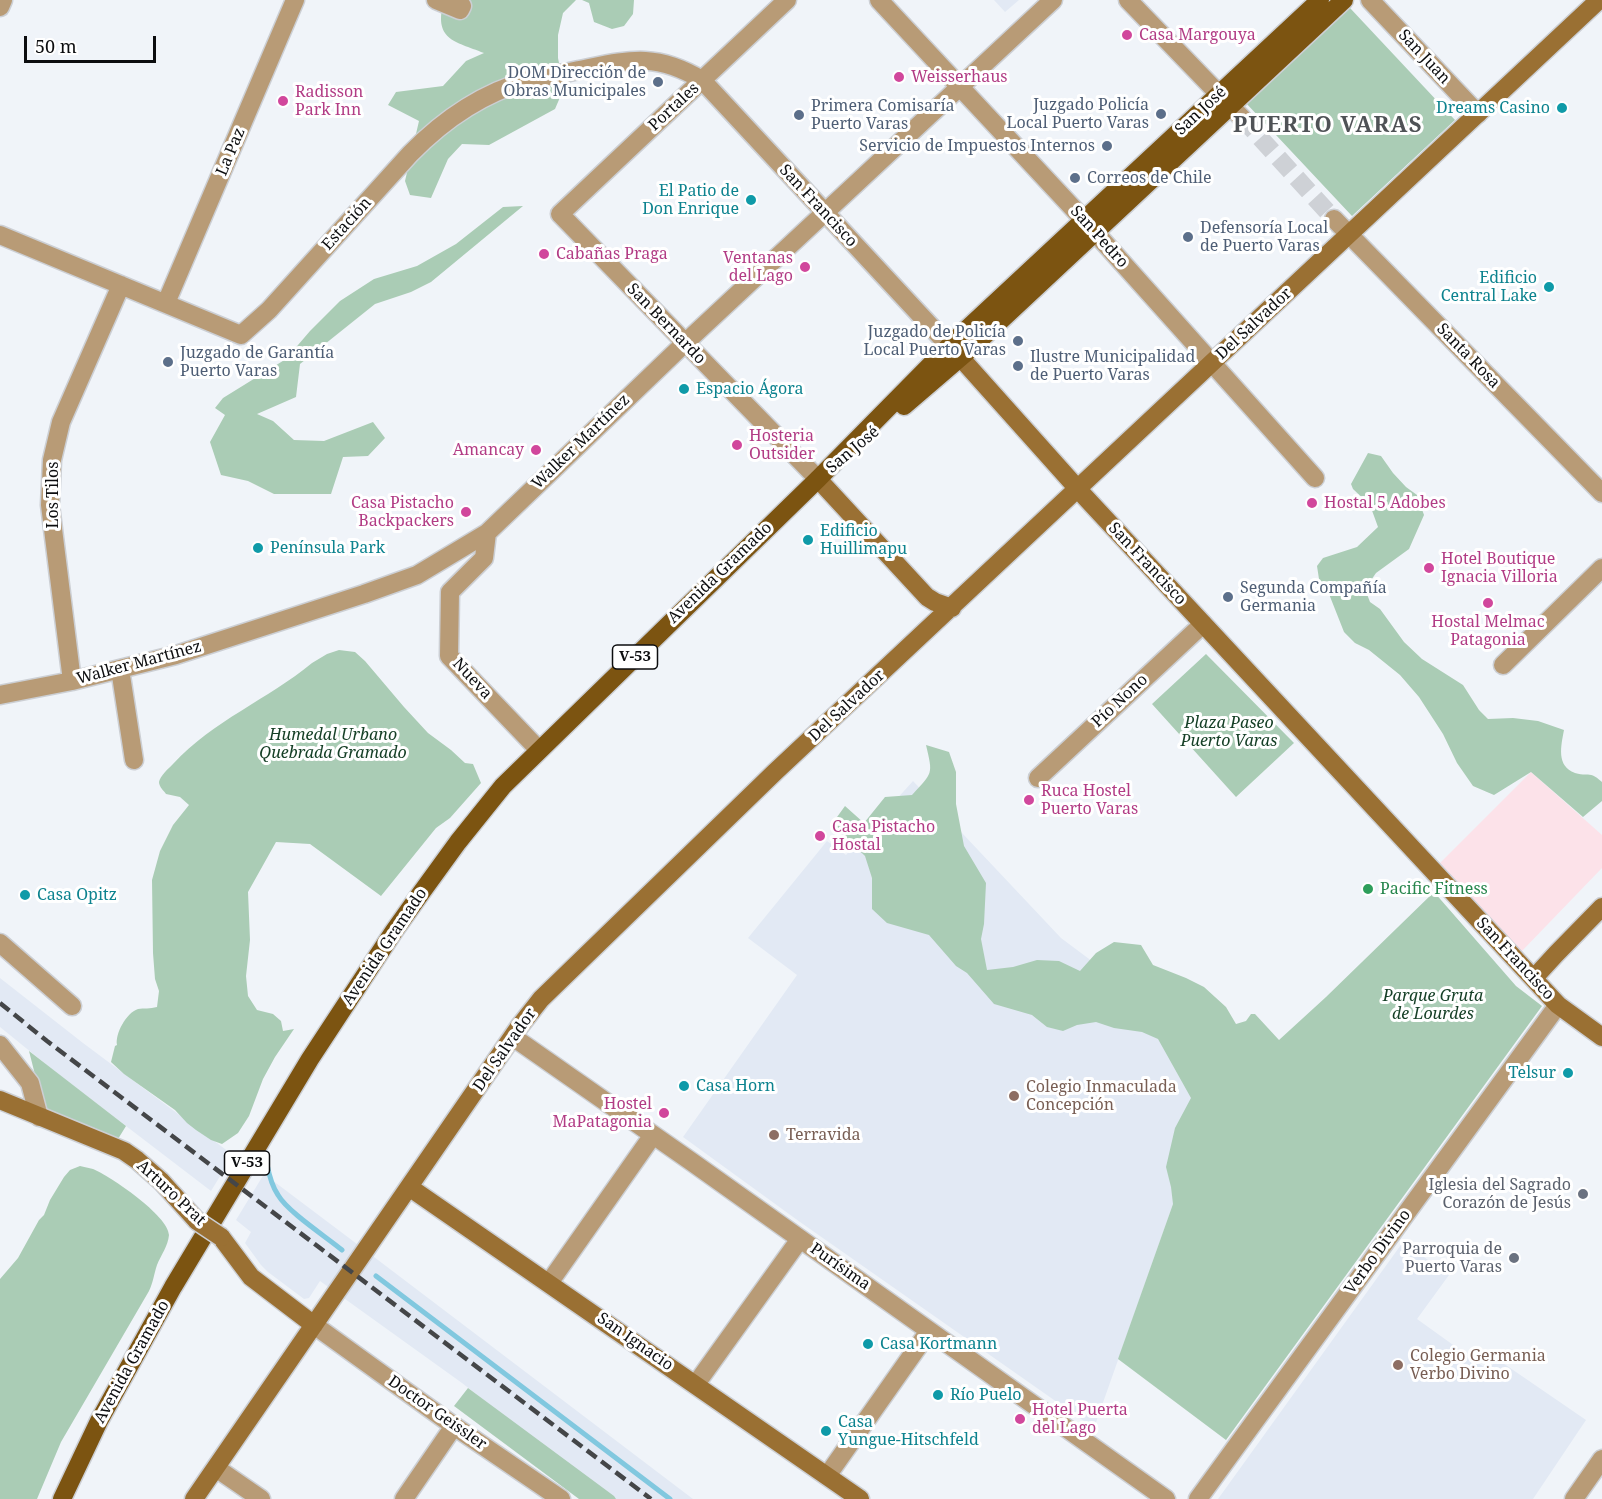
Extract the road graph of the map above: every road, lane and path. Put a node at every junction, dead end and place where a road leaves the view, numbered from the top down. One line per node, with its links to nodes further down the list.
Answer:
1 (3, 0): 13 (street)
2 (296, 0): 25 (street, La Paz)
3 (436, 0): 12 (street)
4 (787, 0): 14 (street, Portales)
5 (879, 0): 15 (street, San Pedro)
6 (1053, 0): 15 (street, Walker Martínez)
7 (1128, 0): 16 (street)
8 (1320, 0): 16 (main road, San José)
9 (1344, 0): 16 (main road, San José)
10 (1370, 0): 17 (street, San Juan)
11 (1599, 0): 17 (main road, Del Salvador)
12 (462, 6)
13 (0, 7)
14 (702, 80): 18 (street, San Francisco); 19 (street, Portales); 25 (street, Estación)
15 (960, 87): 18 (street, Walker Martínez); 21 (street, San Pedro)
16 (1231, 106): 21 (main road, San José)
17 (1478, 114): 23 (main road, Del Salvador)
18 (825, 213): 26 (street, Walker Martínez); 27 (street, San Francisco)
19 (560, 214): 26 (street, San Bernardo)
20 (1334, 219): 23 (street, Santa Rosa)
21 (1089, 226): 27 (main road, San José); 28 (street, San Pedro)
22 (0, 235): 24 (street, Estación)
23 (1349, 235): 28 (main road, Del Salvador); 32 (street, Santa Rosa)
24 (121, 285): 25 (street, Estación); 41 (street, Los Tilos)
25 (166, 303)
26 (685, 343): 29 (street, San Bernardo); 33 (street, Walker Martínez)
27 (955, 352): 29 (main road, San José); 31 (main road, San Francisco)
28 (1213, 363): 30 (street, San Pedro); 31 (main road, Del Salvador)
29 (818, 478): 35 (main road, San Bernardo); 43 (main road, Avenida Gramado / V-53)
30 (1315, 478)
31 (1078, 490): 36 (main road, Del Salvador); 37 (main road, San Francisco)
32 (1602, 493)
33 (487, 533): 40 (street, Walker Martínez); 43 (street, Nueva)
34 (1602, 568): 39 (street)
35 (921, 590): 36 (main road, San Bernardo); 38 (main road, San Bernardo)
36 (952, 608): 38 (main road, Del Salvador)
37 (1203, 624): 45 (street, Pío Nono); 48 (main road, San Francisco)
38 (923, 634): 51 (main road, Del Salvador)
39 (1503, 665)
40 (120, 669): 41 (street, Walker Martínez); 44 (street)
41 (72, 681): 42 (street, Walker Martínez)
42 (0, 696)
43 (539, 750): 67 (main road, Avenida Gramado / V-53)
44 (134, 760)
45 (1038, 778)
46 (1602, 907): 48 (main road)
47 (0, 942): 50 (street)
48 (1534, 978): 49 (main road, San Francisco)
49 (1558, 1005): 52 (main road, San Francisco); 74 (street, Verbo Divino)
50 (72, 1006)
51 (513, 1037): 56 (street, Purísima); 57 (main road, Del Salvador)
52 (1602, 1037)
53 (0, 1046): 55 (street)
54 (0, 1100): 55 (main road, Arturo Prat)
55 (39, 1117): 60 (main road, Arturo Prat, bridge)
56 (653, 1134): 58 (street, Purísima); 59 (street)
57 (410, 1187): 59 (main road, San Ignacio); 60 (main road, Del Salvador)
58 (800, 1239): 61 (street, Purísima); 62 (street)
59 (549, 1283): 62 (main road, San Ignacio)
60 (314, 1325): 63 (street, Doctor Geissler); 65 (main road, Del Salvador)
61 (929, 1330): 66 (street); 73 (street, Purísima)
62 (696, 1384): 66 (main road, San Ignacio)
63 (454, 1426): 70 (street); 71 (street, Doctor Geissler)
64 (1602, 1459): 75 (street)
65 (216, 1468): 68 (main road, Del Salvador); 69 (street)
66 (827, 1476): 72 (main road, San Ignacio)
67 (62, 1499)
68 (194, 1499)
69 (261, 1499)
70 (404, 1499)
71 (561, 1499)
72 (860, 1499)
73 (1166, 1499)
74 (1198, 1499)
75 (1574, 1499)

